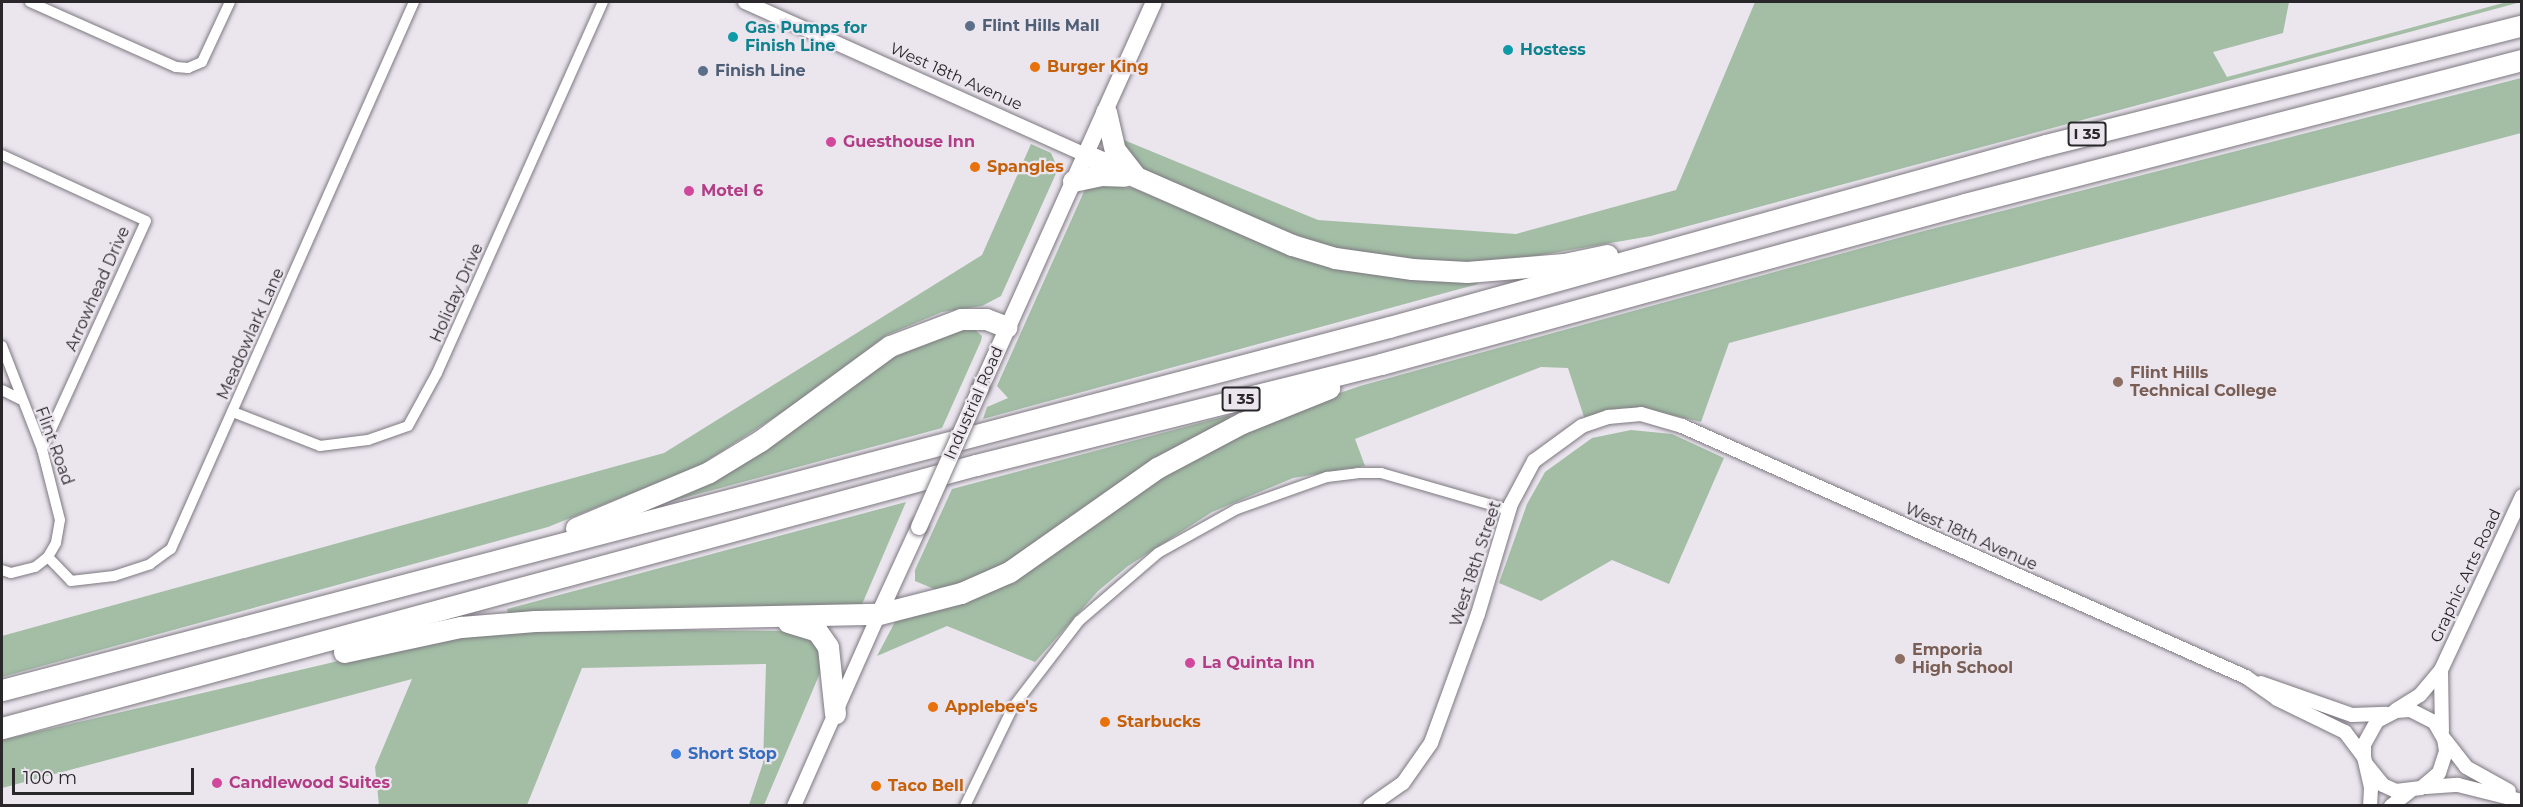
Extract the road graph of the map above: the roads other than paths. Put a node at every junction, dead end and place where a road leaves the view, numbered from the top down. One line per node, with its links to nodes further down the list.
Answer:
1 (30, 2): 2 (street)
2 (230, 2)
3 (414, 2): 24 (street, Meadowlark Lane)
4 (603, 2): 24 (street, Holiday Drive)
5 (745, 2): 15 (street, West 18th Avenue)
6 (1154, 2): 13 (main road, Industrial Road)
7 (2522, 20): 9 (highway)
8 (2522, 25): 9 (highway, I 35)
9 (2470, 37): 18 (highway, I 35)
10 (2522, 60): 12 (highway, I 35)
11 (2522, 65): 12 (highway)
12 (2481, 70): 21 (highway, I 35)
13 (1106, 112): 15 (main road, Industrial Road); 16 (highway)
14 (2, 155): 26 (street, Arrowhead Drive)
15 (1086, 155): 16 (highway); 17 (main road, Industrial Road)
16 (1137, 177): 17 (highway); 18 (highway)
17 (1073, 181): 19 (main road, Industrial Road)
18 (1706, 242): 29 (highway, I 35)
19 (1007, 327): 29 (highway); 32 (main road, Industrial Road, bridge)
20 (2, 346): 23 (street, Flint Road)
21 (1381, 364): 32 (highway); 34 (highway, I 35)
22 (2, 390): 23 (street)
23 (20, 399): 26 (street, Flint Road)
24 (233, 412): 30 (street, Meadowlark Lane)
25 (1675, 424): 28 (street, West 18th Street); 36 (street, West 18th Avenue)
26 (42, 449): 30 (street, Flint Road)
27 (2522, 496): 35 (street, Graphic Arts Road)
28 (1509, 510): 46 (street); 47 (street, West 18th Street)
29 (520, 554): 37 (highway, I 35)
30 (48, 557): 31 (street)
31 (2, 570)
32 (879, 614): 33 (highway); 39 (street, Industrial Road)
33 (760, 618): 34 (highway); 39 (highway)
34 (230, 669): 40 (highway, I 35)
35 (2441, 670): 38 (street, Graphic Arts Road); 41 (street, Graphic Arts Road)
36 (2253, 681): 38 (street, West 18th Avenue); 42 (street, West 18th Avenue)
37 (2, 690)
38 (2392, 712): 41 (street); 42 (street)
39 (835, 714): 45 (street, Industrial Road)
40 (2, 728)
41 (2443, 736): 43 (street); 44 (street)
42 (2365, 761): 43 (street); 48 (street)
43 (2415, 790): 44 (street); 49 (street)
44 (2522, 800)
45 (794, 806)
46 (964, 806)
47 (1370, 806)
48 (2370, 806)
49 (2391, 806)

